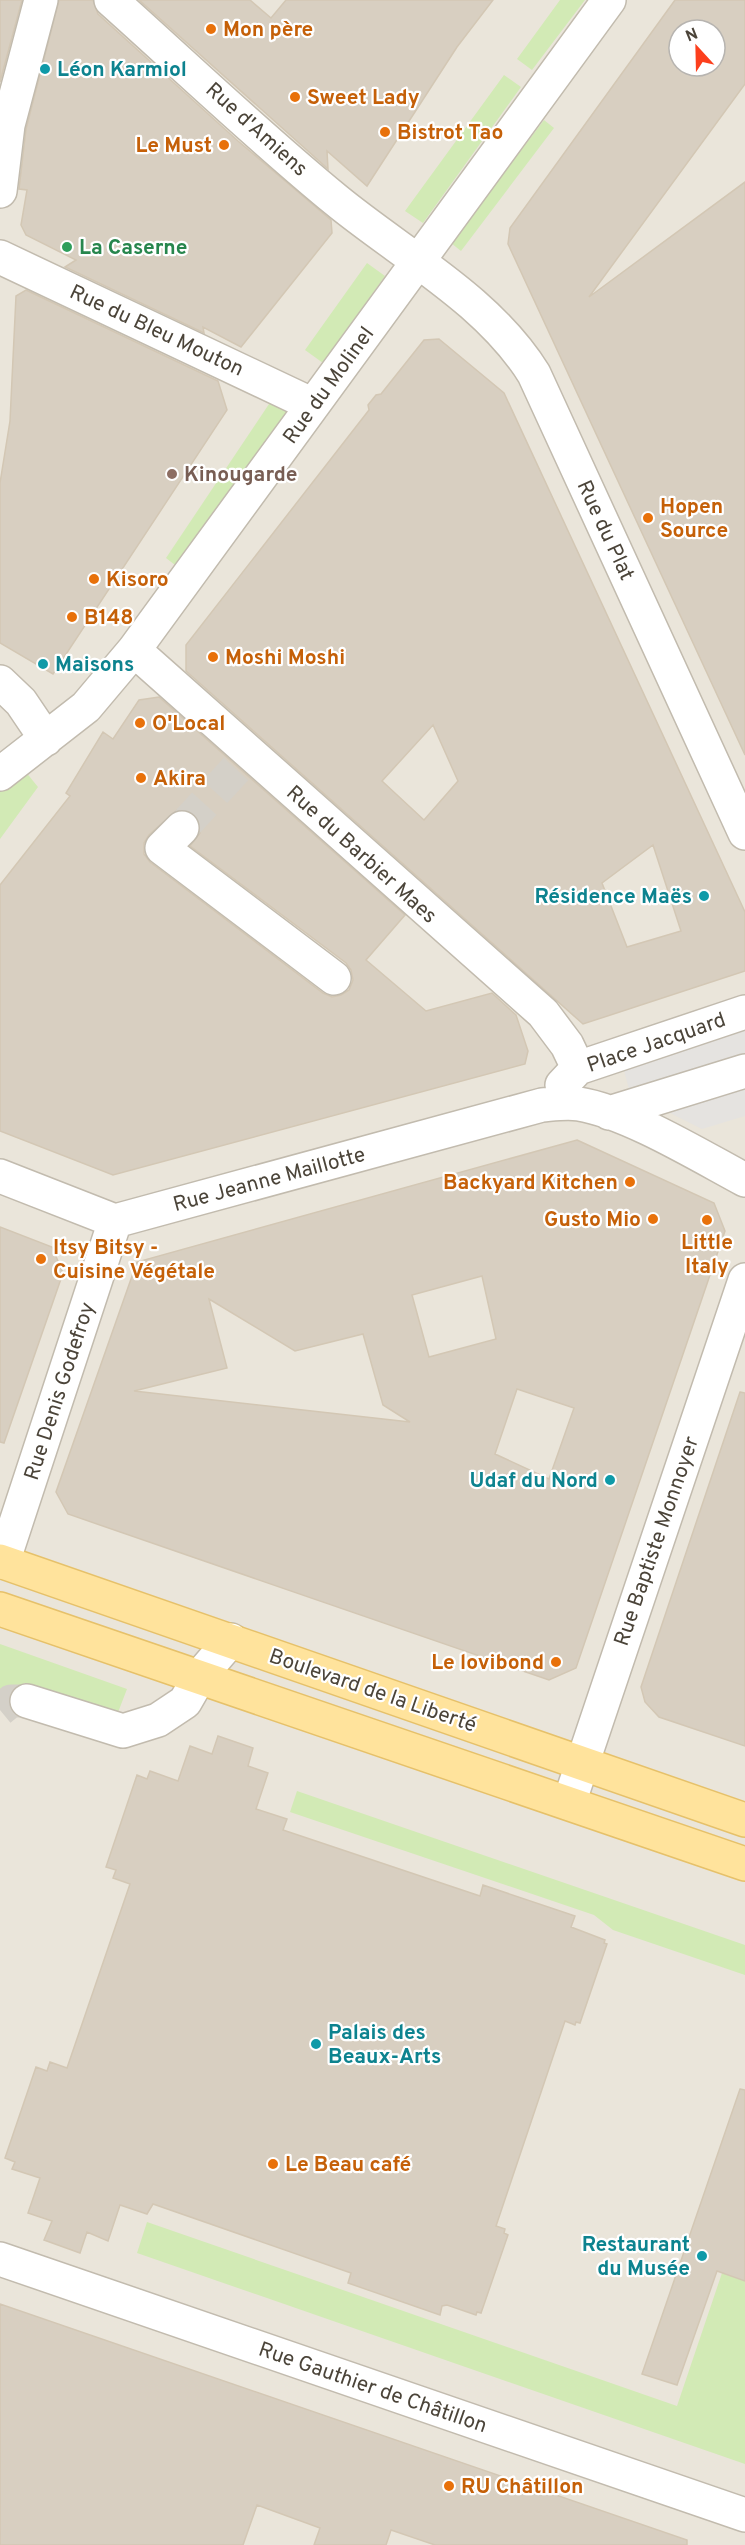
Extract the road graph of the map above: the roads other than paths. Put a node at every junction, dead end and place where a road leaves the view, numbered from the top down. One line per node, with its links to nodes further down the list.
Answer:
1 (41, 0): 4 (street)
2 (111, 0): 6 (street, Rue d'Amiens)
3 (609, 0): 6 (street, Rue du Molinel)
4 (0, 191)
5 (0, 256): 7 (street, Rue du Bleu Mouton)
6 (417, 263): 7 (street, Rue du Molinel); 13 (street, Rue du Plat)
7 (313, 405): 8 (street, Rue du Molinel)
8 (134, 650): 10 (street, Rue du Molinel); 16 (street, Rue du Barbier Maes)
9 (0, 682): 10 (street)
10 (46, 739): 11 (street, Rue du Molinel)
11 (0, 774)
12 (182, 828): 14 (street)
13 (745, 833)
14 (334, 978)
15 (745, 1012): 16 (street, Place Jacquard)
16 (578, 1068): 18 (street, Place Jacquard)
17 (745, 1071): 19 (street)
18 (542, 1105): 19 (street, Place Jacquard); 22 (street, Rue Jeanne Maillotte)
19 (609, 1113): 21 (street, Place Jacquard)
20 (0, 1176): 22 (street)
21 (745, 1180)
22 (115, 1221): 24 (street, Rue Denis Godefroy)
23 (745, 1280): 29 (street, Rue Baptiste Monnoyer)
24 (1, 1561): 26 (main road, Boulevard de la Liberté)
25 (0, 1609): 27 (main road, Boulevard de la Liberté)
26 (231, 1640): 27 (street); 29 (main road, Boulevard de la Liberté)
27 (200, 1676): 28 (street); 30 (main road, Boulevard de la Liberté)
28 (27, 1701)
29 (582, 1764): 30 (street, Rue Baptiste Monnoyer); 31 (main road, Boulevard de la Liberté)
30 (568, 1803): 32 (main road, Boulevard de la Liberté)
31 (745, 1820)
32 (745, 1864)
33 (0, 2240): 34 (street)
34 (14, 2264): 35 (street, Rue Gauthier de Châtillon)
35 (745, 2515)

